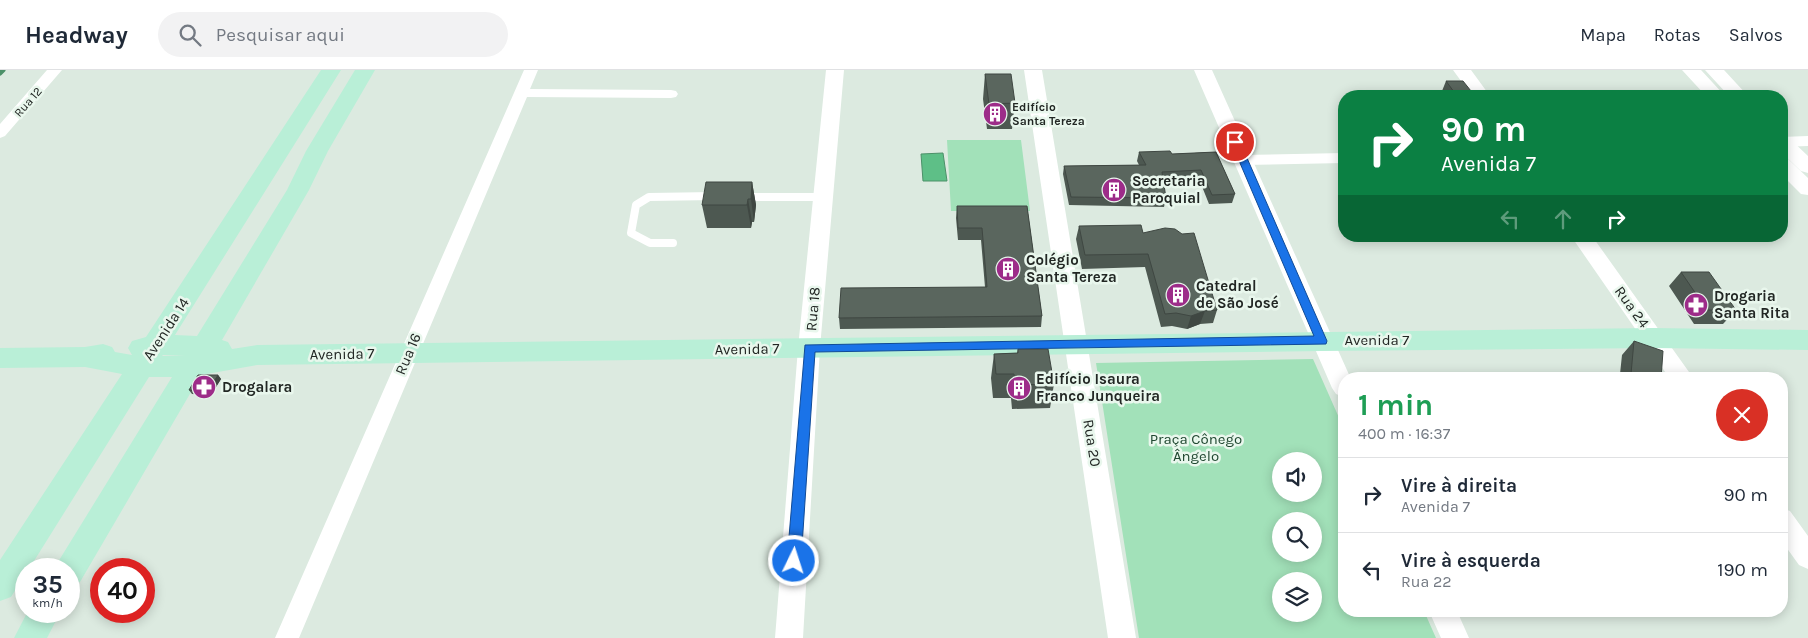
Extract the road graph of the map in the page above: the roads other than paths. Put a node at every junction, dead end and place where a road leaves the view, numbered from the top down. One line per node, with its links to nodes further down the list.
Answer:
1 (55, 70): 18 (street, Rua 12)
2 (331, 70): 16 (main road, Avenida 14)
3 (365, 70): 17 (main road)
4 (531, 70): 14 (street, Rua 16)
5 (835, 70): 31 (street, Rua 18)
6 (1033, 70): 39 (street, Rua 20)
7 (1203, 70): 25 (street)
8 (1462, 70): 11 (street)
9 (1691, 70): 12 (street)
10 (1714, 70): 13 (street)
11 (1477, 90)
12 (1710, 90)
13 (1733, 90)
14 (521, 93): 15 (street); 41 (street, Rua 16)
15 (671, 94)
16 (295, 126): 17 (main road); 21 (main road, Avenida 14)
17 (331, 127): 23 (main road)
18 (0, 133)
19 (1788, 141): 20 (street)
20 (1808, 141)
21 (280, 148): 23 (main road); 35 (main road, Avenida 14)
22 (1788, 148): 26 (street)
23 (317, 151): 34 (main road)
24 (1338, 158): 25 (street)
25 (1243, 160): 38 (street)
26 (1808, 167)
27 (1788, 170): 28 (street)
28 (1808, 189)
29 (723, 196): 33 (lane)
30 (732, 196): 31 (lane)
31 (822, 198): 40 (street, Rua 18)
32 (1585, 242): 36 (street, Rua 24)
33 (673, 243)
34 (220, 321): 35 (main road); 43 (main road)
35 (170, 322): 42 (main road, Avenida 14)
36 (1654, 338): 37 (main road, Avenida 7); 38 (main road, Avenida 7); 45 (street, Rua 24)
37 (1808, 340)
38 (1322, 341): 39 (main road, Avenida 7); 46 (street)
39 (1076, 344): 40 (main road, Avenida 7); 58 (street, Rua 20)
40 (809, 348): 41 (main road, Avenida 7); 57 (street, Rua 18)
41 (408, 354): 43 (main road, Avenida 7); 56 (street, Rua 16)
42 (148, 356): 43 (main road, Avenida 7); 44 (main road, Avenida 7); 48 (main road, Avenida 14)
43 (199, 356): 47 (main road)
44 (0, 358)
45 (1678, 372)
46 (1338, 375)
47 (172, 399): 48 (main road); 51 (main road)
48 (120, 400): 52 (main road, Avenida 14)
49 (1788, 529): 50 (street)
50 (1808, 557)
51 (77, 558)
52 (0, 587)
53 (1446, 617): 59 (street)
54 (39, 623): 55 (main road)
55 (30, 638)
56 (287, 638)
57 (789, 638)
58 (1122, 638)
59 (1455, 638)

